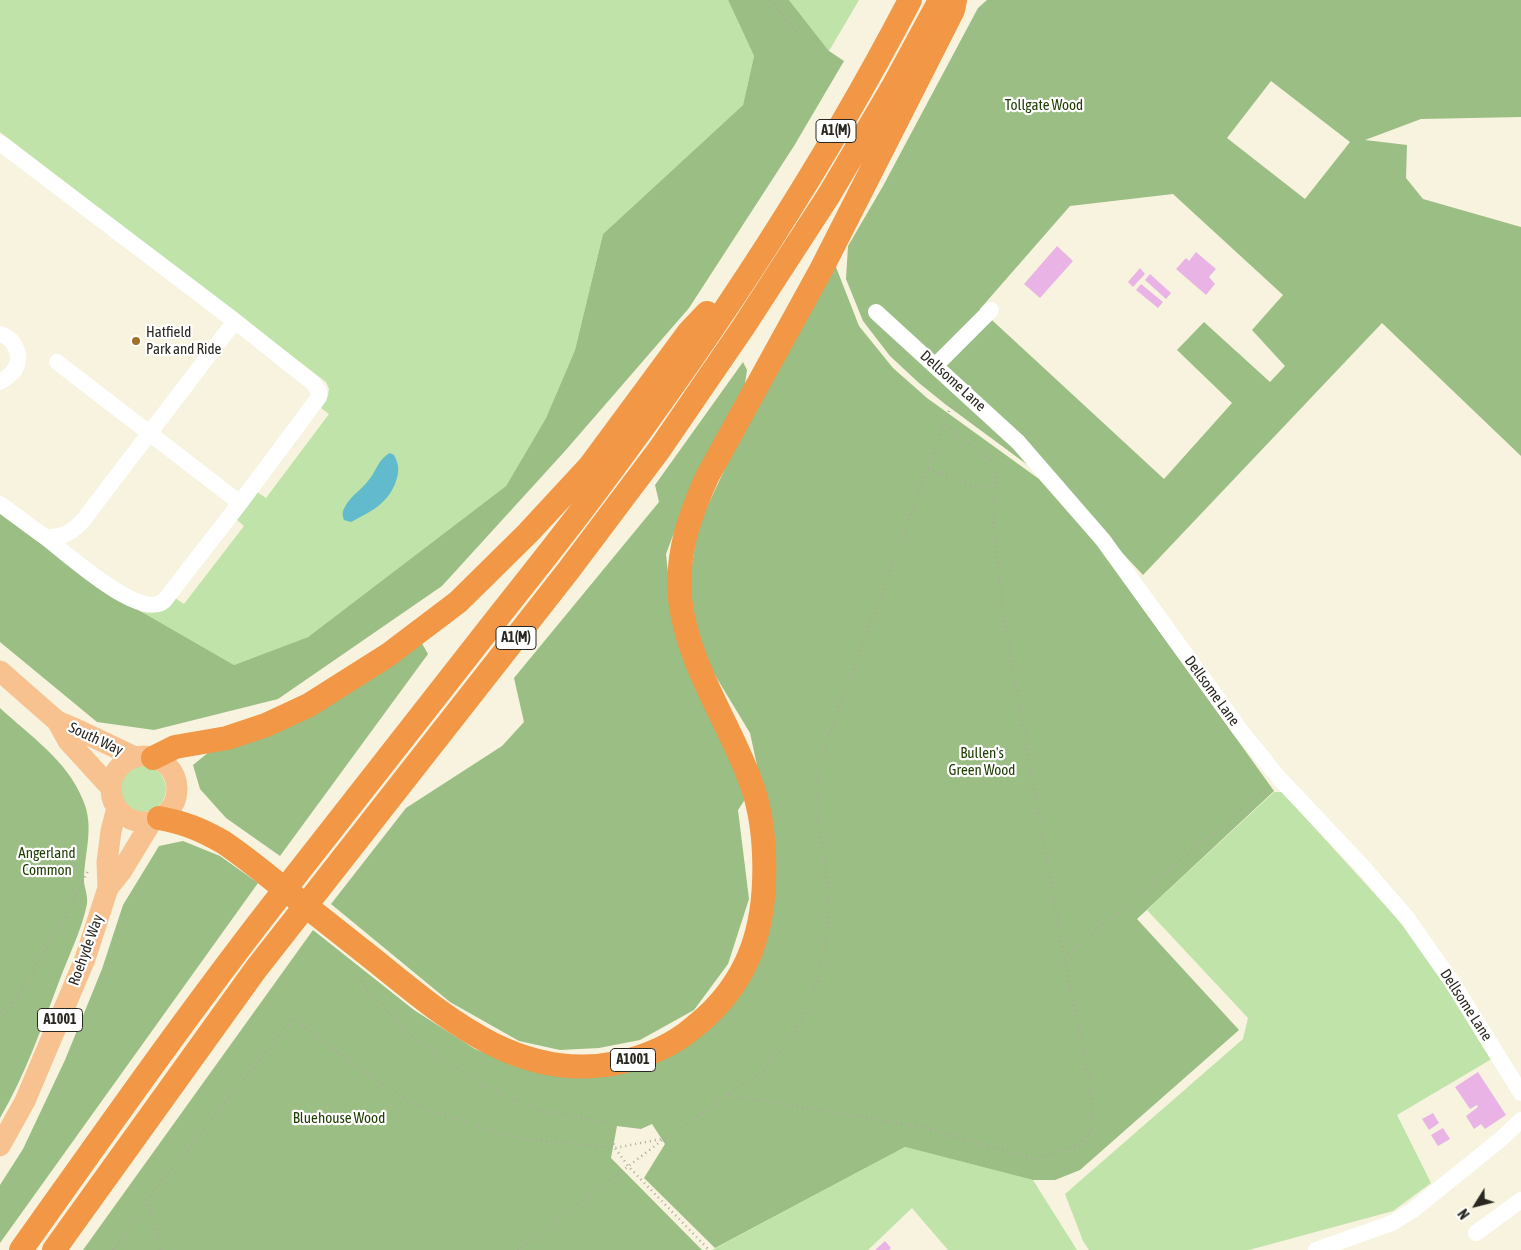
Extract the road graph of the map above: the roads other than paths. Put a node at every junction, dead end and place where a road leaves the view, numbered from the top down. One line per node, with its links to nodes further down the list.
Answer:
1 (910, 0): 5 (highway, A1(M))
2 (940, 0): 31 (highway, A1(M))
3 (955, 0): 21 (highway, A1001)
4 (0, 143): 8 (street)
5 (758, 260): 19 (highway, A1(M)); 30 (highway, A1(M))
6 (991, 310): 11 (street)
7 (876, 312): 11 (street, Dellsome Lane)
8 (235, 322): 13 (street); 14 (street)
9 (0, 334): 12 (street)
10 (57, 362): 13 (street)
11 (936, 365): 23 (street, Dellsome Lane)
12 (0, 382)
13 (150, 433): 14 (street); 16 (street)
14 (240, 503): 16 (street)
15 (0, 504): 16 (street)
16 (46, 537)
17 (0, 671): 18 (main road, South Way)
18 (57, 722): 19 (main road, South Way); 20 (main road, South Way)
19 (144, 757): 20 (main road); 21 (main road)
20 (114, 798): 21 (main road); 22 (main road, Roehyde Way / A1001)
21 (155, 819): 22 (main road, Roehyde Way / A1001)
22 (108, 888): 27 (main road, Roehyde Way / A1001)
23 (1521, 1093)
24 (1521, 1120): 26 (street)
25 (1521, 1139): 26 (street)
26 (1501, 1140): 32 (street)
27 (0, 1146)
28 (1521, 1200): 29 (street)
29 (1476, 1233)
30 (21, 1250)
31 (54, 1250)
32 (1316, 1250)

